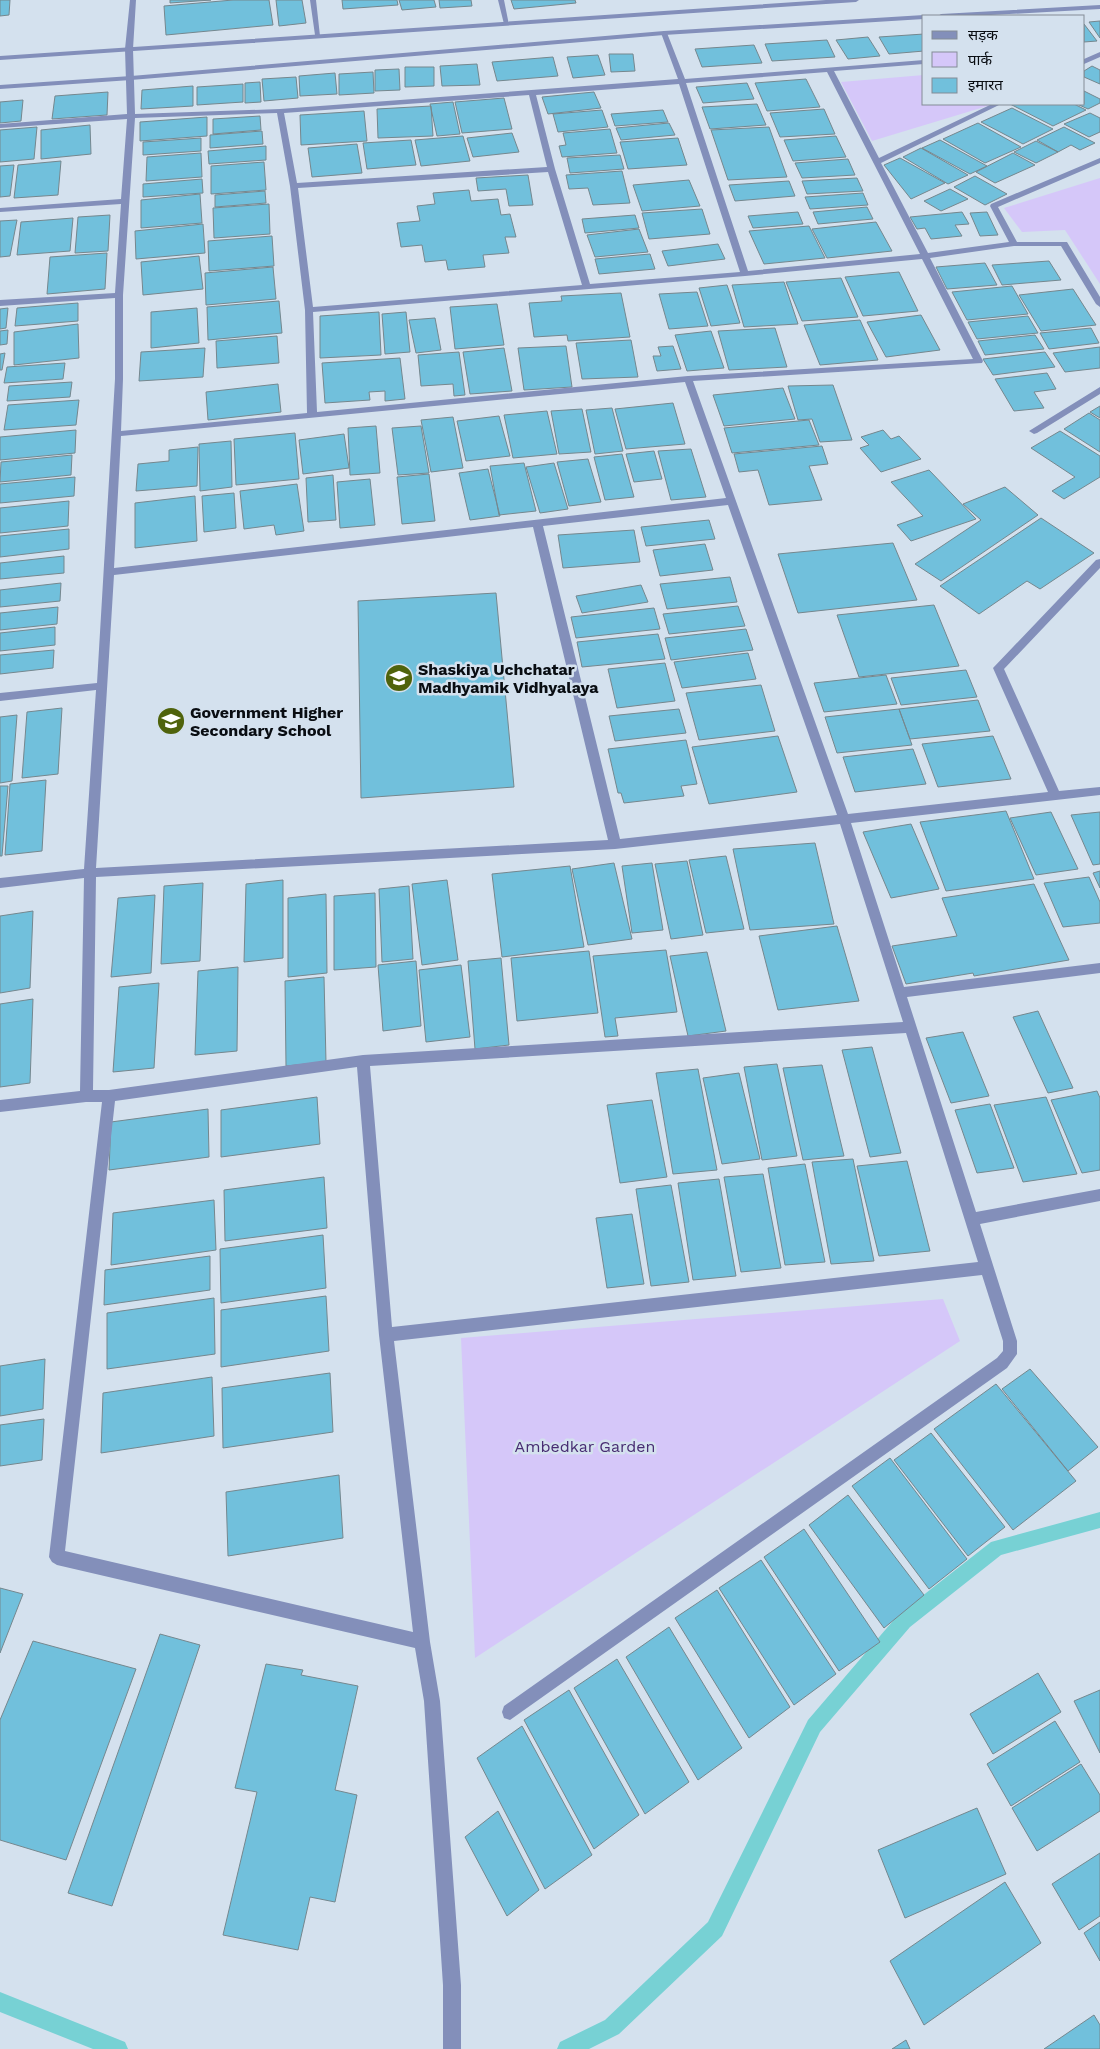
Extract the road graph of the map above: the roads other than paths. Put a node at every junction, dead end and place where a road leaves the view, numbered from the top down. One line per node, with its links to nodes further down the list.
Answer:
1 (133, 0): 12 (street)
2 (314, 0): 11 (street)
3 (501, 0): 9 (street)
4 (856, 0): 5 (street)
5 (804, 2): 9 (street)
6 (1100, 7): 7 (street)
7 (959, 15)
8 (922, 17): 10 (street)
9 (507, 24): 11 (street)
10 (664, 33): 20 (street); 21 (street)
11 (318, 36): 12 (street)
12 (129, 49): 16 (street); 20 (street)
13 (1100, 50): 14 (street)
14 (1085, 51)
15 (1100, 54): 18 (street)
16 (0, 58)
17 (922, 62): 19 (street)
18 (1085, 62)
19 (829, 69): 21 (street); 29 (street)
20 (131, 78): 22 (street); 26 (street)
21 (682, 81): 23 (street); 36 (street)
22 (0, 87)
23 (532, 93): 25 (street); 30 (street)
24 (995, 105): 29 (street)
25 (280, 111): 26 (street); 31 (street)
26 (131, 116): 27 (street); 32 (street)
27 (0, 126)
28 (1100, 160): 34 (street)
29 (877, 162): 35 (street)
30 (551, 170): 31 (street); 37 (street)
31 (294, 186): 41 (street)
32 (124, 201): 33 (street); 38 (street)
33 (0, 210)
34 (1014, 244): 35 (street); 40 (street)
35 (925, 256): 36 (street); 42 (street)
36 (745, 274): 37 (street)
37 (586, 286): 41 (street)
38 (120, 295): 39 (street); 46 (street)
39 (0, 303)
40 (1100, 304)
41 (309, 310): 44 (street)
42 (688, 379): 44 (street); 47 (street)
43 (1100, 390): 45 (street)
44 (312, 414): 46 (street)
45 (1034, 431)
46 (116, 434): 50 (street)
47 (730, 501): 48 (street); 55 (street)
48 (537, 522): 50 (street); 56 (street)
49 (1100, 563): 54 (street)
50 (110, 572): 51 (street)
51 (101, 686): 52 (street); 57 (street)
52 (0, 697)
53 (1100, 790): 54 (street)
54 (1055, 795): 55 (street)
55 (844, 818): 56 (street); 60 (street)
56 (615, 844): 57 (street)
57 (90, 873): 58 (street); 63 (street)
58 (0, 883)
59 (1100, 968): 60 (street)
60 (900, 993): 61 (street)
61 (911, 1026): 62 (street); 67 (street)
62 (363, 1061): 64 (street); 69 (street)
63 (86, 1096): 64 (street); 65 (street)
64 (109, 1096): 70 (street)
65 (0, 1106)
66 (1100, 1195): 67 (street)
67 (972, 1218): 68 (street)
68 (987, 1268): 69 (street); 71 (street)
69 (386, 1335): 70 (street)
70 (422, 1642): 72 (street)
71 (510, 1712)
72 (452, 2049)

